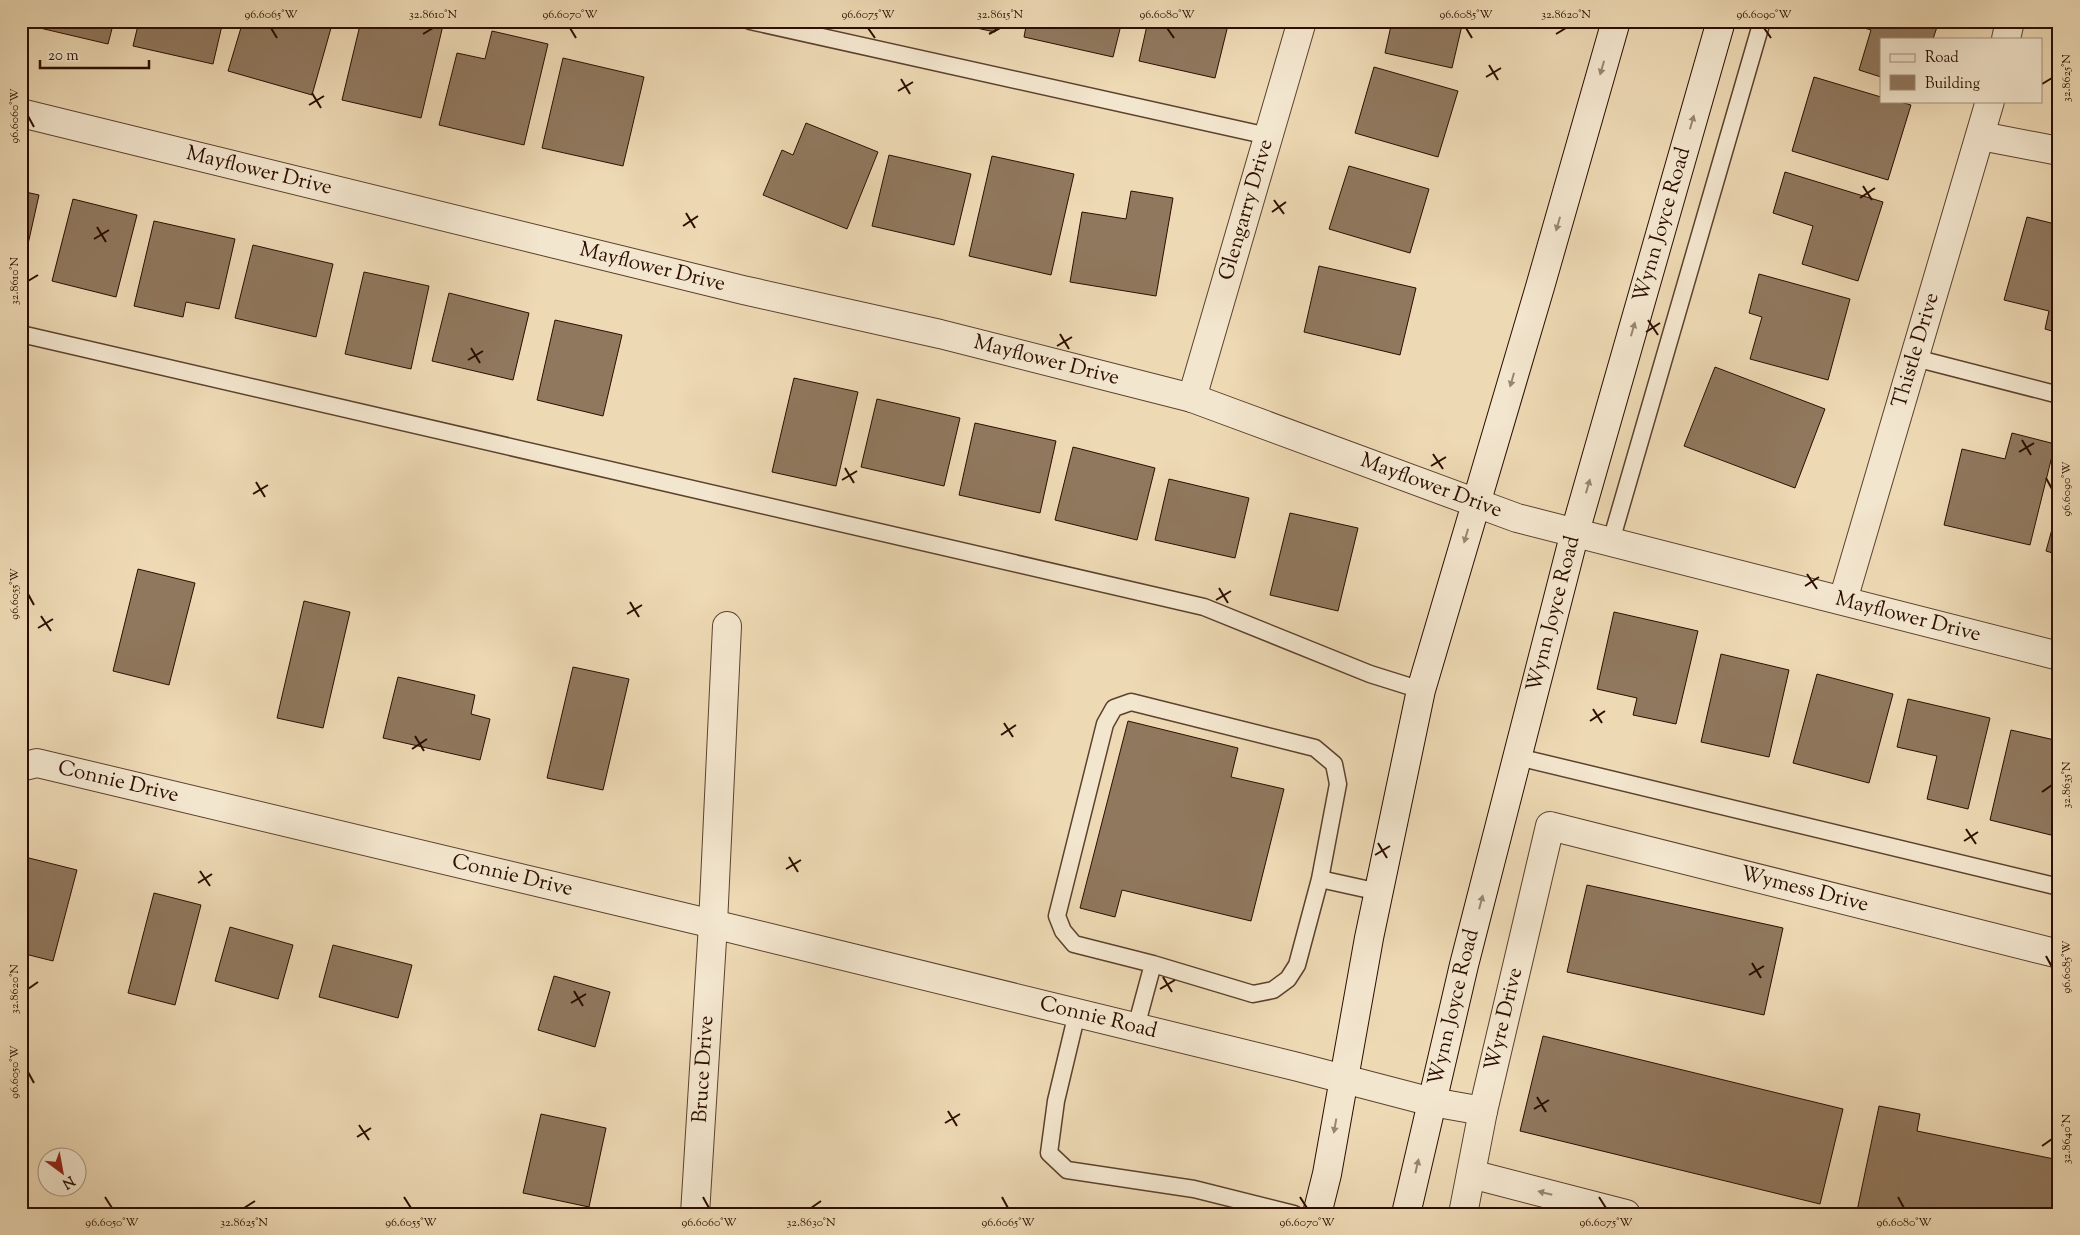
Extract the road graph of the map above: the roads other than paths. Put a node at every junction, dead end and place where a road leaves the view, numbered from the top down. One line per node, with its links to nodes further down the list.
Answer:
1 (750, 21): 10 (lane)
2 (1302, 21): 10 (street, Glengarry Drive)
3 (1616, 21): 17 (street, one-way to 17)
4 (1721, 21): 18 (street, Wynn Joyce Road, one-way to 4)
5 (1762, 21): 19 (lane)
6 (2010, 21): 7 (street)
7 (2006, 38)
8 (1990, 102): 11 (street, Thistle Drive)
9 (21, 113): 16 (street, Mayflower Drive)
10 (1268, 136): 16 (street, Glengarry Drive)
11 (1981, 136): 12 (street); 14 (street, Thistle Drive)
12 (2059, 151)
13 (21, 334): 23 (lane)
14 (1915, 358): 15 (lane); 20 (street, Thistle Drive)
15 (2059, 395)
16 (1192, 398): 17 (street, Mayflower Drive)
17 (1476, 502): 18 (street, Mayflower Drive); 23 (street, one-way to 23)
18 (1575, 532): 19 (street, Mayflower Drive); 24 (street, Wynn Joyce Road)
19 (1611, 541): 20 (street, Mayflower Drive)
20 (1843, 600): 22 (street, Mayflower Drive)
21 (727, 626): 30 (street)
22 (2059, 656)
23 (1421, 690): 29 (street)
24 (1518, 757): 28 (lane); 36 (street, Wynn Joyce Road, one-way to 24)
25 (21, 767): 30 (street, Connie Drive)
26 (1550, 826): 31 (street, Wymess Drive); 37 (street, Wyre Drive)
27 (1320, 879): 29 (lane); 32 (lane); 32 (lane)
28 (2059, 887)
29 (1379, 892): 35 (street)
30 (713, 924): 33 (street, Connie Road); 39 (street, Bruce Drive)
31 (2059, 954)
32 (1153, 964): 34 (lane)
33 (1077, 1013): 34 (street, Connie Road); 40 (lane)
34 (1136, 1027): 35 (street, Connie Road)
35 (1344, 1078): 36 (street, Connie Road); 41 (street, one-way to 41)
36 (1432, 1102): 37 (street, Connie Road); 42 (street, Wynn Joyce Road, one-way to 36)
37 (1483, 1111): 38 (street, Wyre Drive)
38 (1471, 1174): 43 (street, Wyre Drive); 44 (street, one-way to 38)
39 (695, 1214)
40 (1294, 1214)
41 (1317, 1214)
42 (1406, 1214)
43 (1463, 1214)
44 (1626, 1214)

